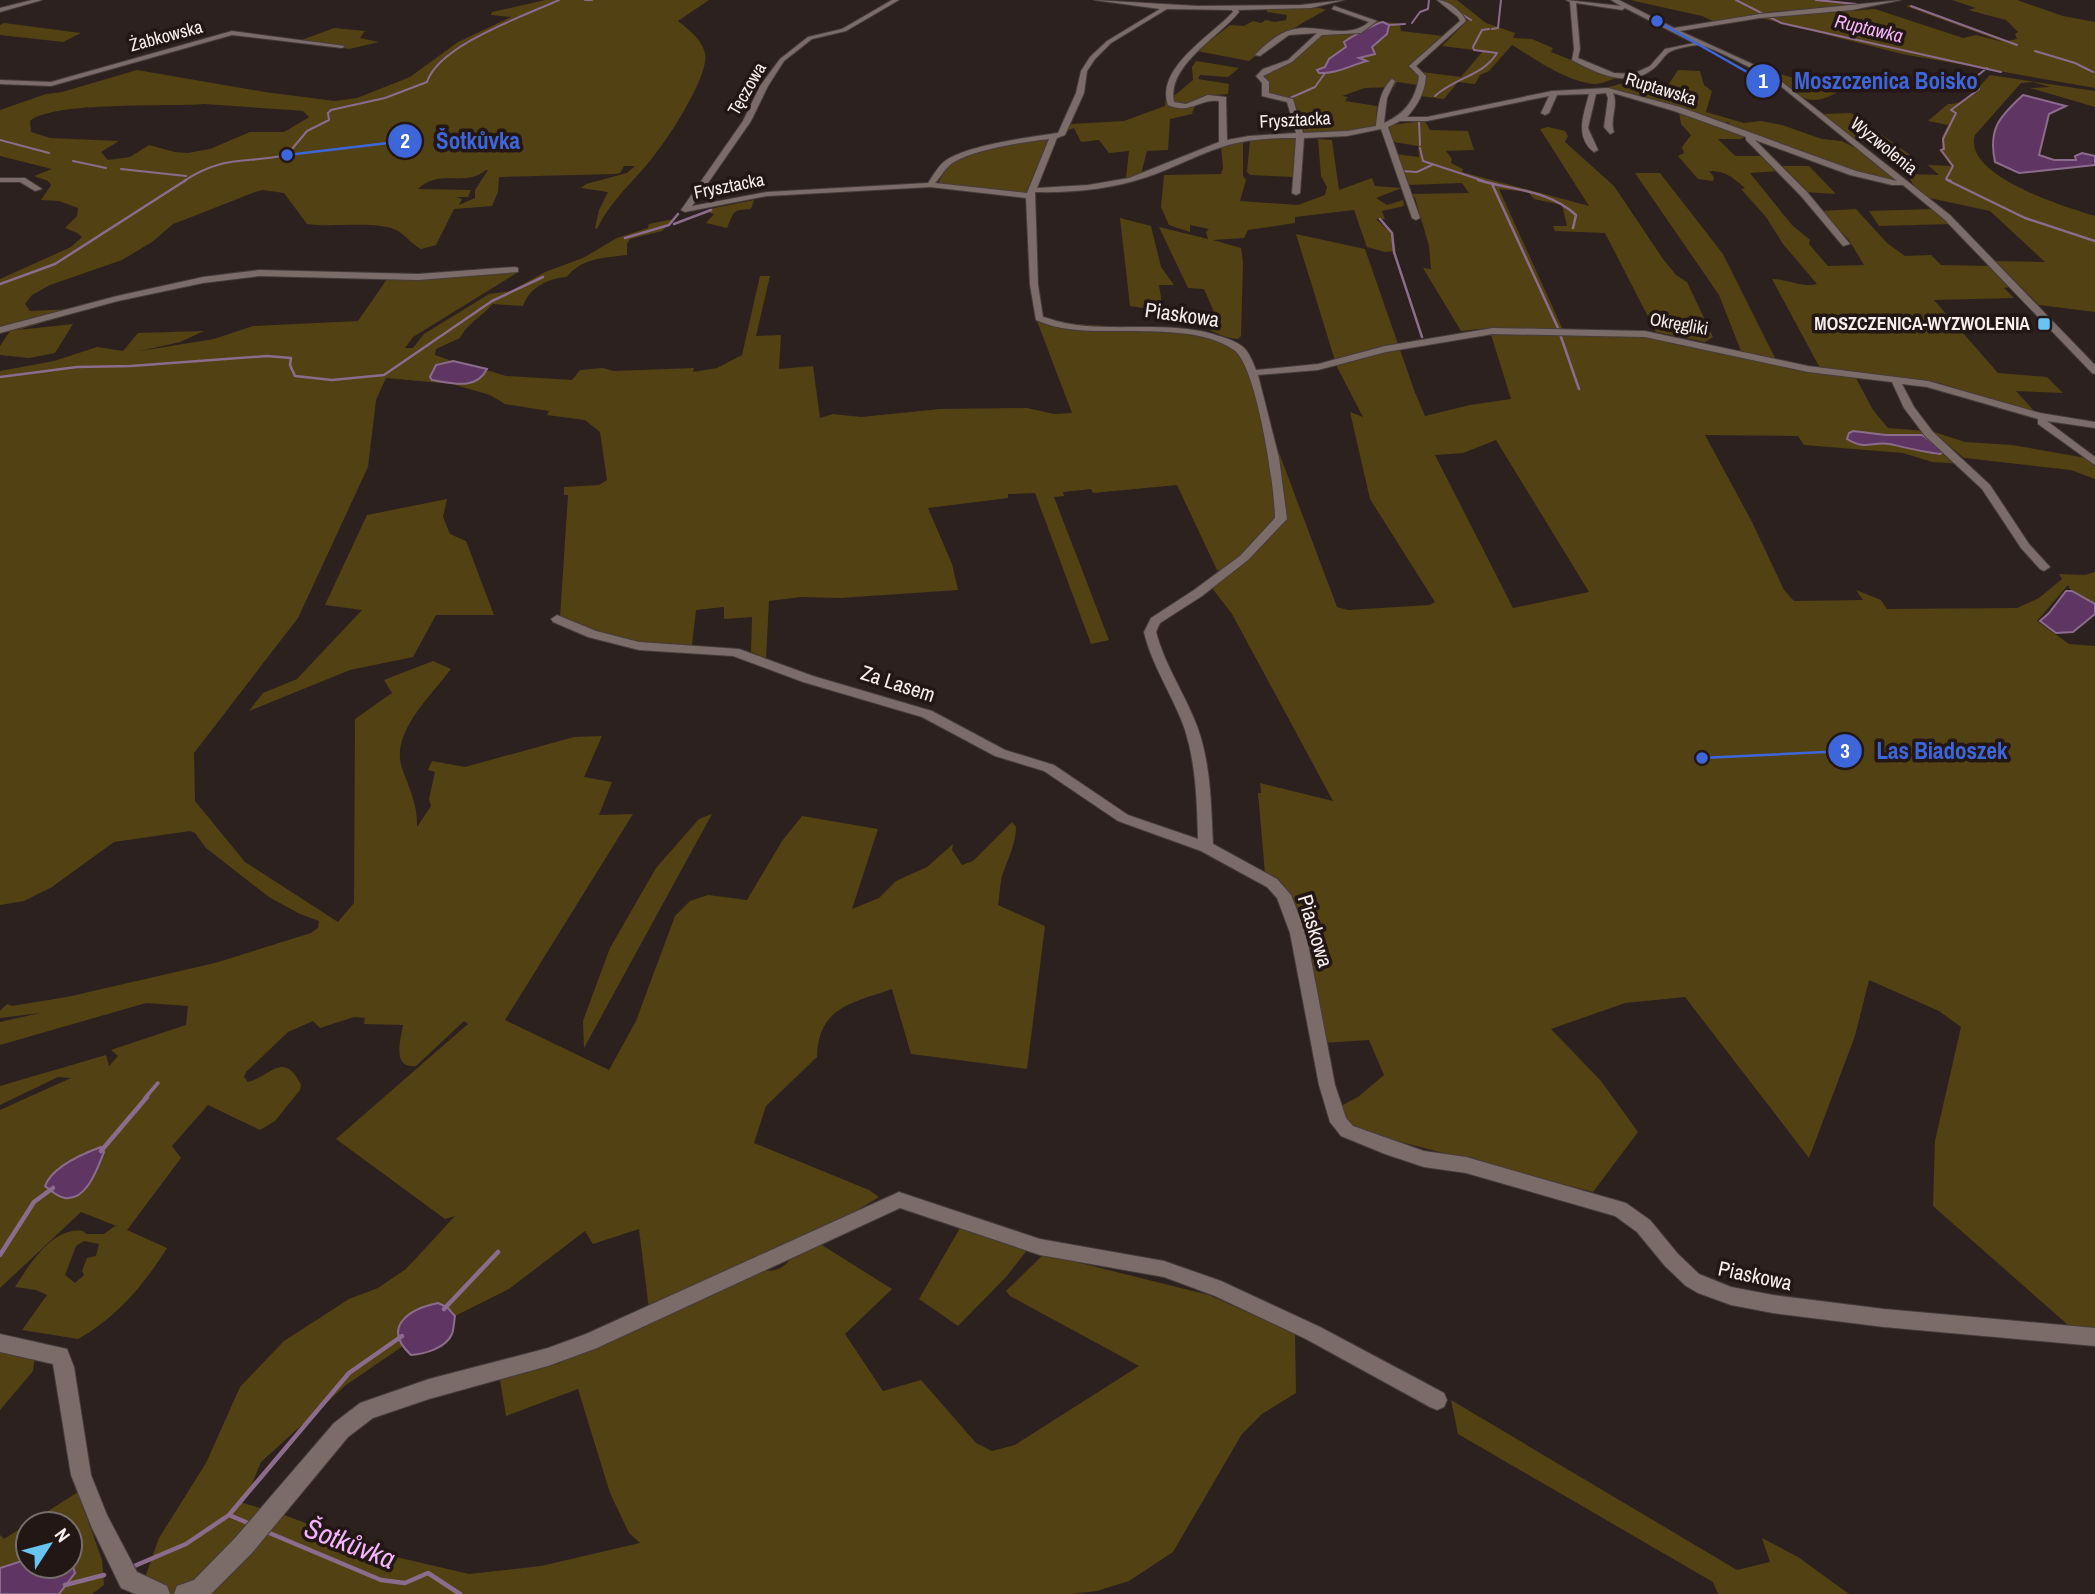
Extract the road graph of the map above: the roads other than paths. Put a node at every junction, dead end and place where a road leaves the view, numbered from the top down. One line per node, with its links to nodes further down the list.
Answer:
1 (39, 0): 15 (street)
2 (896, 0): 41 (street, Tęczowa)
3 (1097, 0): 13 (street)
4 (1112, 0): 5 (street)
5 (1154, 0)
6 (1341, 0): 11 (street)
7 (1440, 0): 27 (street)
8 (1571, 0): 14 (street); 18 (street)
9 (1614, 0): 14 (street, Wyzwolenia)
10 (1899, 0): 16 (street)
11 (1234, 8): 13 (street); 33 (street)
12 (1334, 8): 17 (street)
13 (1164, 9): 32 (street, Piaskowa)
14 (1631, 9): 16 (street, Wyzwolenia)
15 (0, 10)
16 (1673, 30): 18 (street, Wyzwolenia)
17 (1325, 32): 20 (street); 30 (street)
18 (1700, 44): 36 (street, Wyzwolenia)
19 (342, 46): 22 (street, Żabkowska)
20 (1258, 55)
21 (1392, 81): 28 (street)
22 (0, 82)
23 (1608, 90): 24 (street, Ruptawska); 29 (street); 31 (street, Ruptawska)
24 (1593, 92): 25 (street, Ruptawska); 34 (street)
25 (1554, 93): 26 (street); 27 (street, Ruptawska)
26 (1545, 113)
27 (1400, 119): 28 (street, Frysztacka)
28 (1381, 125): 30 (street, Frysztacka); 42 (street)
29 (1610, 132)
30 (1300, 135): 33 (street, Frysztacka); 40 (street)
31 (1753, 136): 36 (street, Ruptawska); 43 (street)
32 (1053, 138): 37 (street); 39 (street, Piaskowa)
33 (1223, 143): 39 (street, Frysztacka)
34 (1594, 150)
35 (0, 180): 38 (street)
36 (1905, 183): 46 (street, Wyzwolenia)
37 (930, 186): 39 (street, Frysztacka); 41 (street, Frysztacka)
38 (38, 189)
39 (1031, 193): 47 (street, Piaskowa)
40 (1296, 193)
41 (687, 208)
42 (1416, 218)
43 (1846, 244)
44 (515, 270): 45 (street)
45 (0, 330)
46 (2095, 371)
47 (1253, 373): 48 (street, Okręgliki); 54 (street, Piaskowa)
48 (1895, 379): 49 (street, Okręgliki); 52 (street)
49 (2043, 416): 50 (street, Okręgliki); 51 (street)
50 (2095, 425)
51 (2095, 462)
52 (2044, 567)
53 (557, 619): 54 (street, Za Lasem)
54 (1206, 847): 55 (street, Piaskowa)
55 (2095, 1337)
56 (0, 1343): 58 (street)
57 (1437, 1400): 59 (street)
58 (159, 1594)
59 (185, 1594)

